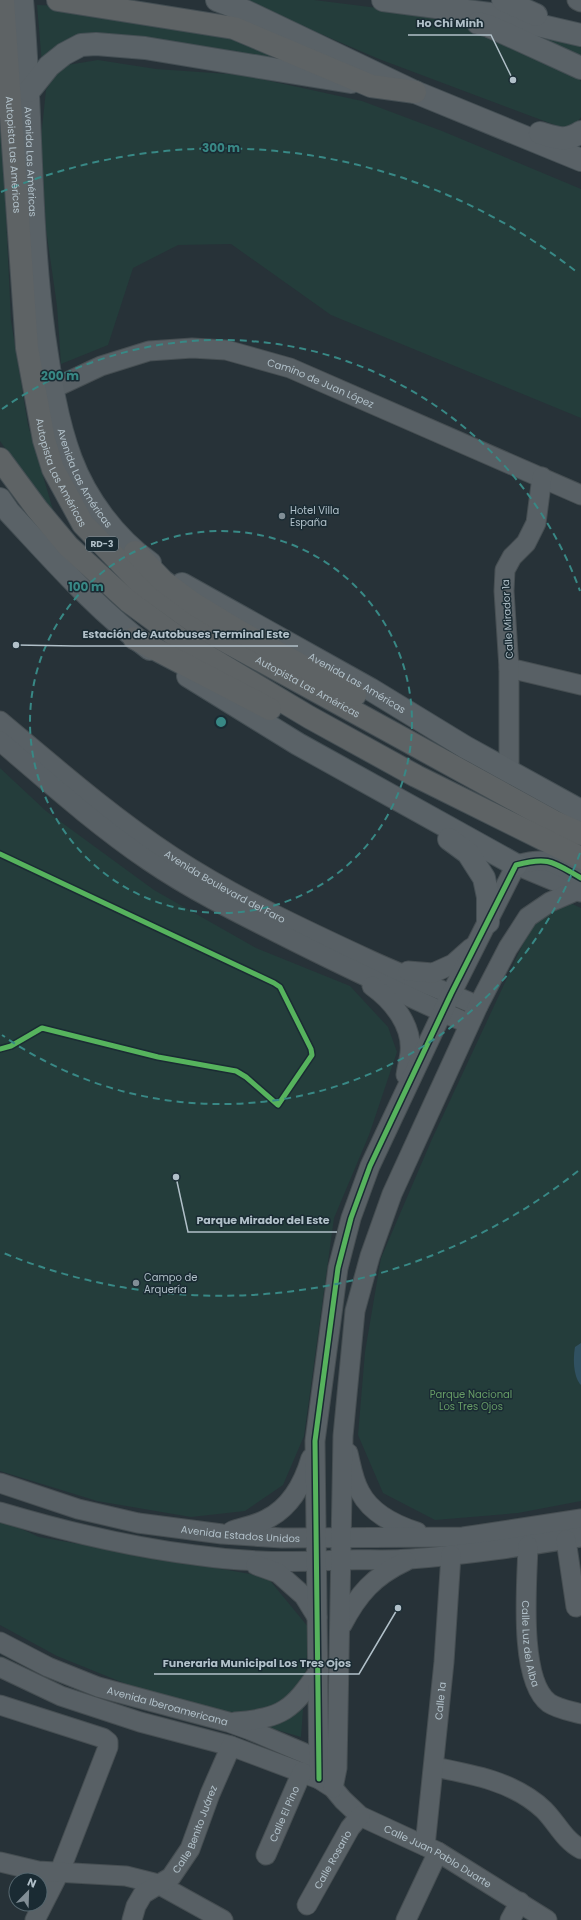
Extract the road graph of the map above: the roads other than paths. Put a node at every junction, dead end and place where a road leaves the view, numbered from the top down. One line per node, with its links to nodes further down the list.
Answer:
1 (3, 0): 37 (highway, Autopista Las Américas / RD-3)
2 (22, 0): 13 (main road, Avenida Las Américas)
3 (217, 0): 14 (main road)
4 (382, 0): 9 (main road)
5 (503, 0): 10 (main road)
6 (577, 0): 8 (street)
7 (64, 1): 12 (highway)
8 (581, 2)
9 (411, 4): 10 (main road); 11 (main road)
10 (578, 34)
11 (579, 68)
12 (370, 86): 13 (main road); 14 (highway)
13 (29, 91): 20 (main road, Avenida Las Américas)
14 (415, 92): 15 (main road)
15 (444, 103): 16 (main road); 17 (main road)
16 (500, 127): 18 (main road); 19 (main road)
17 (581, 132)
18 (581, 160)
19 (581, 172)
20 (52, 389): 22 (street, Camino de Juan López); 27 (main road, Avenida Las Américas)
21 (0, 459): 33 (highway, RD-3)
22 (542, 477): 23 (street, Camino de Juan López); 29 (street, Calle Mirador 1a)
23 (581, 495)
24 (0, 499): 26 (main road)
25 (0, 517): 26 (main road)
26 (25, 529): 28 (main road)
27 (135, 552): 34 (main road, Avenida Las Américas); 37 (highway)
28 (134, 638): 33 (highway); 35 (main road)
29 (509, 668): 30 (street); 34 (street, Calle Mirador 1a)
30 (578, 679)
31 (0, 721): 44 (street, Avenida Boulevard del Faro)
32 (0, 741): 45 (street, Avenida Boulevard del Faro)
33 (402, 768): 39 (highway, RD-3)
34 (509, 772): 36 (main road, Avenida Las Américas)
35 (392, 797): 40 (main road); 42 (main road)
36 (581, 811)
37 (553, 821): 38 (highway, Autopista Las Américas / RD-3)
38 (581, 834)
39 (581, 858)
40 (516, 865): 41 (street); 42 (street)
41 (580, 887): 47 (street)
42 (488, 922): 43 (street)
43 (477, 944): 44 (street); 46 (street)
44 (372, 961): 46 (street, Avenida Boulevard del Faro)
45 (349, 968): 48 (street, Avenida Boulevard del Faro); 50 (street)
46 (451, 994): 47 (street, Avenida Boulevard del Faro); 48 (street)
47 (478, 1006): 49 (street)
48 (442, 1012): 49 (street, Avenida Boulevard del Faro); 50 (street)
49 (469, 1024): 51 (street)
50 (401, 1098): 52 (street)
51 (343, 1436): 58 (street); 59 (street)
52 (315, 1441): 56 (street); 57 (street)
53 (0, 1483): 56 (street, Avenida Estados Unidos)
54 (0, 1512): 63 (street)
55 (581, 1519): 59 (street, Avenida Estados Unidos)
56 (222, 1534): 57 (street, Avenida Estados Unidos)
57 (316, 1536): 58 (street, Avenida Estados Unidos); 66 (street)
58 (341, 1537): 59 (street, Avenida Estados Unidos); 64 (street)
59 (430, 1537)
60 (574, 1538): 61 (street); 67 (street)
61 (528, 1546): 62 (street); 74 (street, Calle Luz del Alba)
62 (451, 1555): 65 (street); 78 (street, Calle 1a)
63 (239, 1560): 66 (street); 68 (street)
64 (341, 1560): 65 (street); 66 (street); 69 (street)
65 (408, 1560): 69 (street)
66 (316, 1562): 68 (street)
67 (576, 1607)
68 (318, 1618): 72 (street)
69 (340, 1628): 79 (street)
70 (0, 1642): 75 (street, Avenida Iberoamericana)
71 (0, 1667): 76 (street, Avenida Iberoamericana)
72 (319, 1671): 75 (street); 77 (street)
73 (0, 1704): 87 (street)
74 (581, 1714)
75 (228, 1722): 77 (street, Avenida Iberoamericana)
76 (231, 1746): 80 (street, Avenida Iberoamericana); 88 (street, Calle Benito Juárez)
77 (319, 1759): 79 (street, Avenida Iberoamericana); 81 (street)
78 (434, 1767): 83 (street, Calle 1a); 84 (street)
79 (337, 1768): 81 (street)
80 (302, 1772): 81 (street, Avenida Iberoamericana); 85 (street, Calle El Pino)
81 (326, 1783): 82 (street, Calle Juan Pablo Duarte)
82 (360, 1816): 83 (street, Calle Juan Pablo Duarte); 90 (street, Calle Rosario)
83 (431, 1849): 89 (street, Calle Juan Pablo Duarte); 94 (street, Calle 1a)
84 (581, 1849)
85 (266, 1855)
86 (0, 1862): 87 (street)
87 (60, 1871): 88 (street); 91 (street)
88 (158, 1884): 92 (street, Calle Benito Juárez); 93 (street)
89 (520, 1902): 95 (street); 96 (street, Calle Juan Pablo Duarte)
90 (307, 1905)
91 (35, 1920)
92 (132, 1920)
93 (224, 1920)
94 (406, 1920)
95 (510, 1920)
96 (547, 1920)

